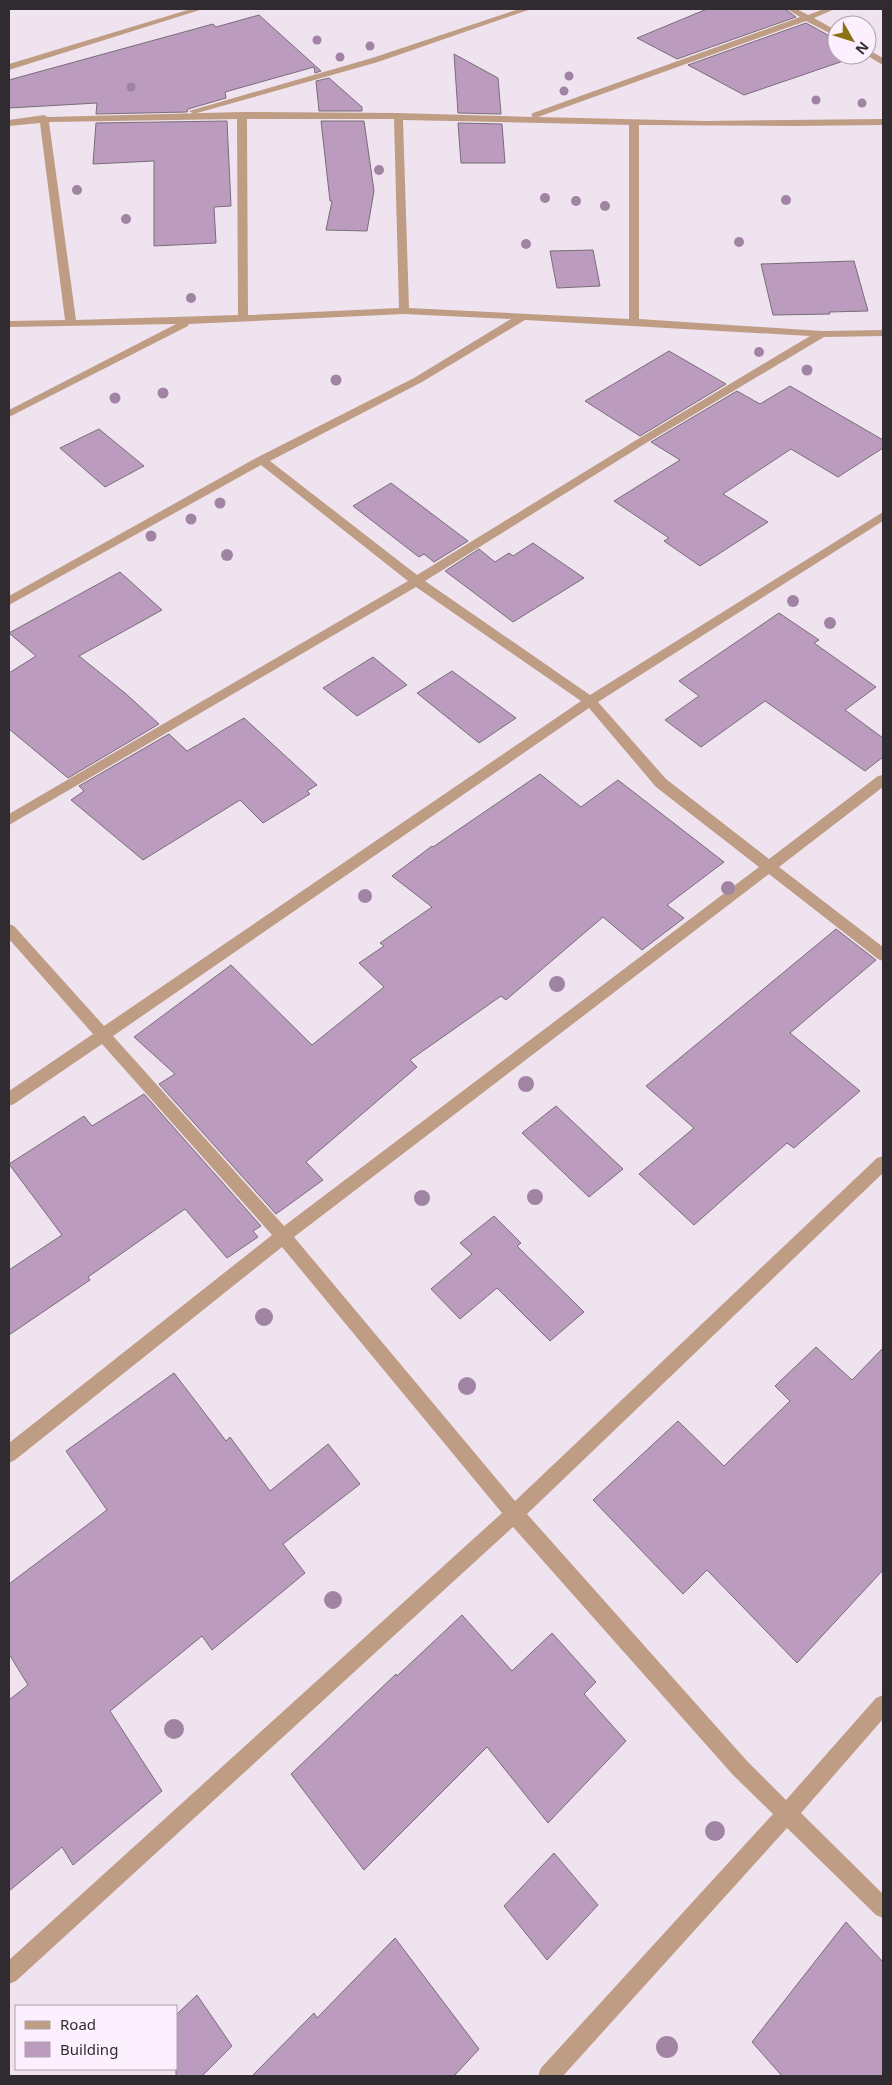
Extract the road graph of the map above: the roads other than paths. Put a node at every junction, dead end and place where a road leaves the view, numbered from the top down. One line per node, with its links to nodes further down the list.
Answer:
1 (199, 9): 7 (street)
2 (528, 9): 11 (street)
3 (791, 9): 5 (street)
4 (832, 9): 5 (street)
5 (809, 18): 6 (street); 12 (street)
6 (827, 28)
7 (9, 68)
8 (242, 115): 9 (street); 11 (street); 18 (street)
9 (398, 116): 12 (street); 16 (street)
10 (44, 118): 11 (street); 14 (street); 21 (street)
11 (168, 118)
12 (527, 118): 15 (street)
13 (883, 122): 15 (street)
14 (9, 123)
15 (634, 123): 20 (street)
16 (404, 311): 17 (street); 18 (street)
17 (524, 316): 20 (street); 26 (street)
18 (243, 319): 19 (street)
19 (190, 321): 21 (street); 25 (street)
20 (634, 322): 24 (street)
21 (71, 323): 22 (street)
22 (9, 324)
23 (883, 333): 24 (street)
24 (822, 334): 28 (street)
25 (9, 414)
26 (262, 460): 28 (street); 29 (street)
27 (883, 516): 30 (street)
28 (416, 581): 30 (street); 32 (street)
29 (9, 601)
30 (590, 701): 33 (street); 36 (street)
31 (883, 780): 33 (street)
32 (9, 820)
33 (770, 867): 35 (street); 39 (street)
34 (9, 930): 36 (street)
35 (883, 955)
36 (102, 1034): 37 (street); 39 (street)
37 (9, 1099)
38 (883, 1163): 41 (street)
39 (283, 1236): 40 (street); 41 (street)
40 (9, 1454)
41 (514, 1514): 43 (street); 45 (street)
42 (883, 1705): 43 (street)
43 (787, 1814): 44 (street); 46 (street)
44 (883, 1908)
45 (9, 1974)
46 (549, 2076)

